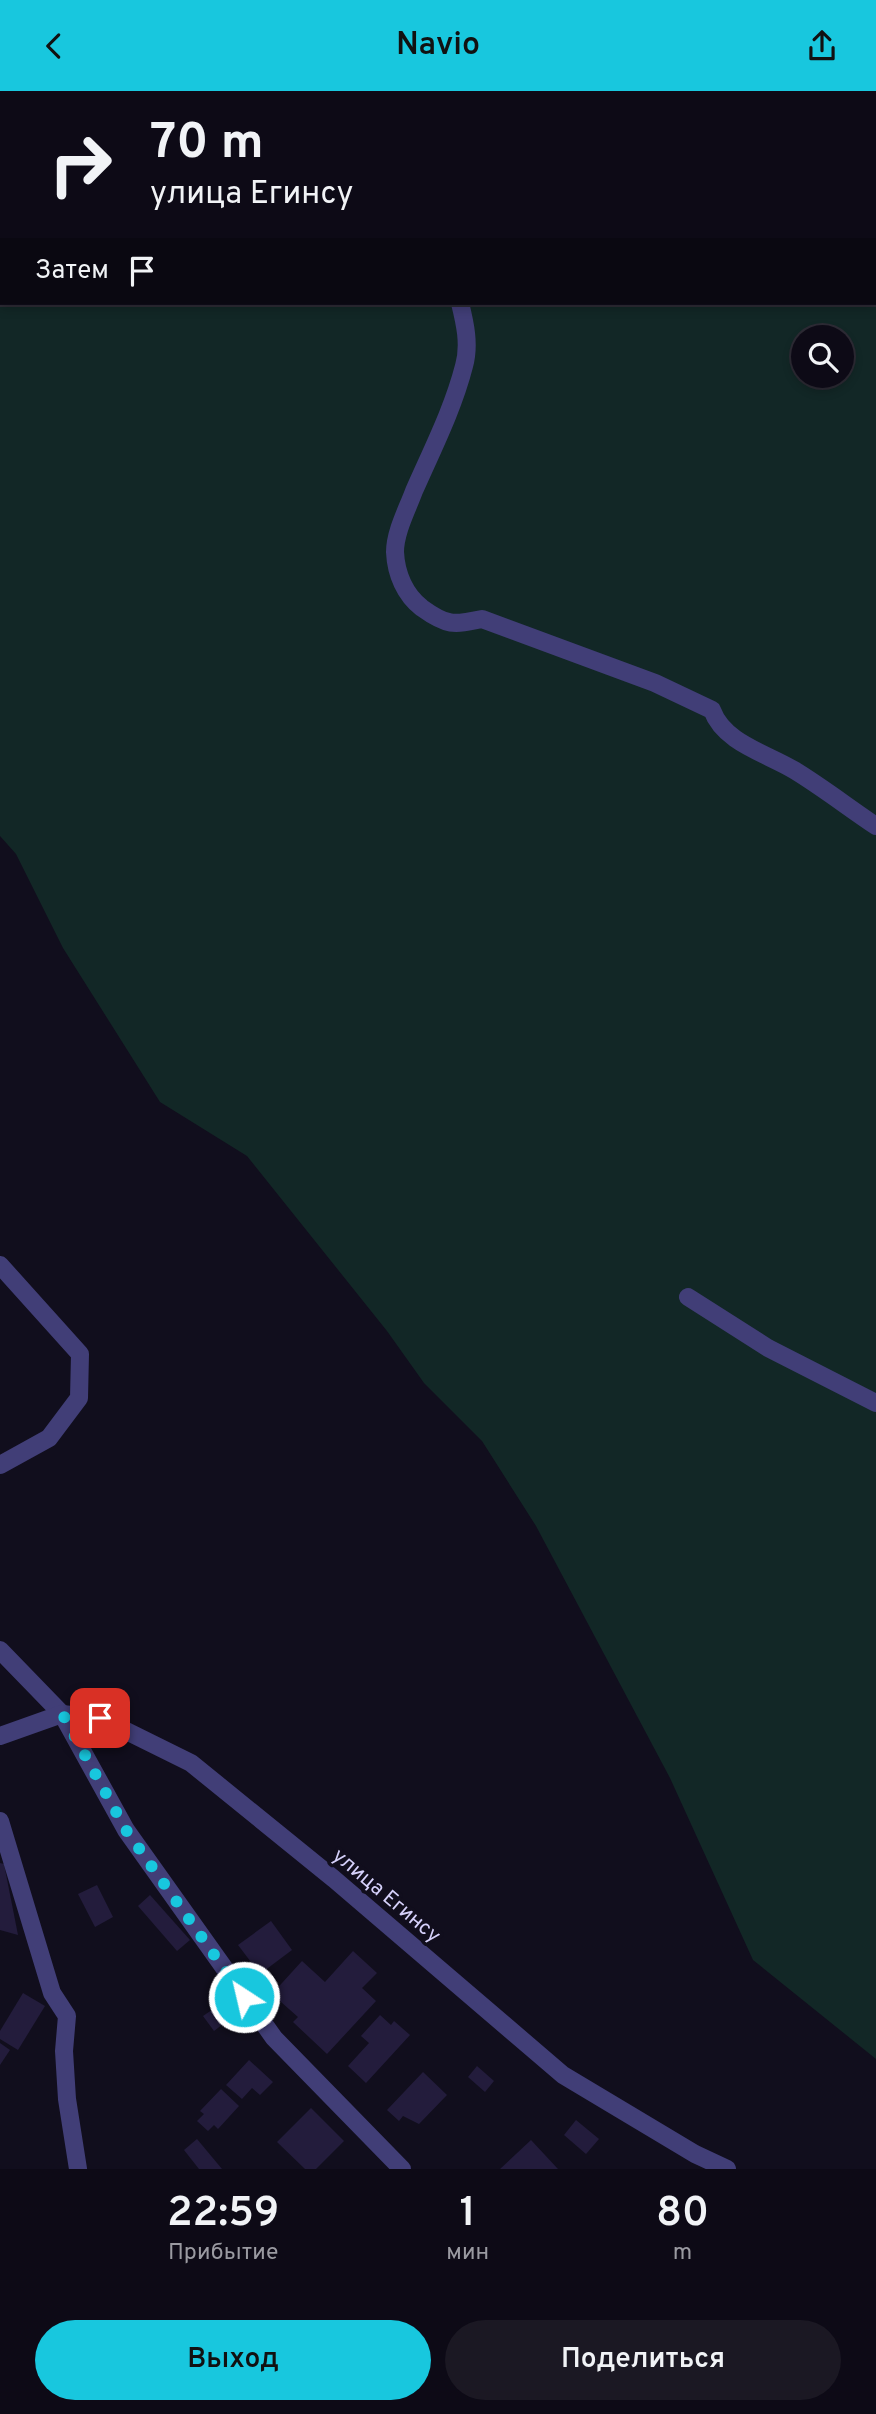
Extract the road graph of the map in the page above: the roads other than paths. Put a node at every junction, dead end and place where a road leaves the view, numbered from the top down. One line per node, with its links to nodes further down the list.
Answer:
1 (461, 305): 2 (street)
2 (876, 827)
3 (0, 1265): 6 (street)
4 (688, 1297): 5 (street)
5 (876, 1403)
6 (0, 1465)
7 (0, 1650): 8 (street)
8 (62, 1713): 9 (street, улица Егинсу); 12 (street); 13 (street, улица Егинсу)
9 (0, 1737)
10 (0, 1821): 11 (street)
11 (78, 2169)
12 (402, 2169)
13 (727, 2169)

